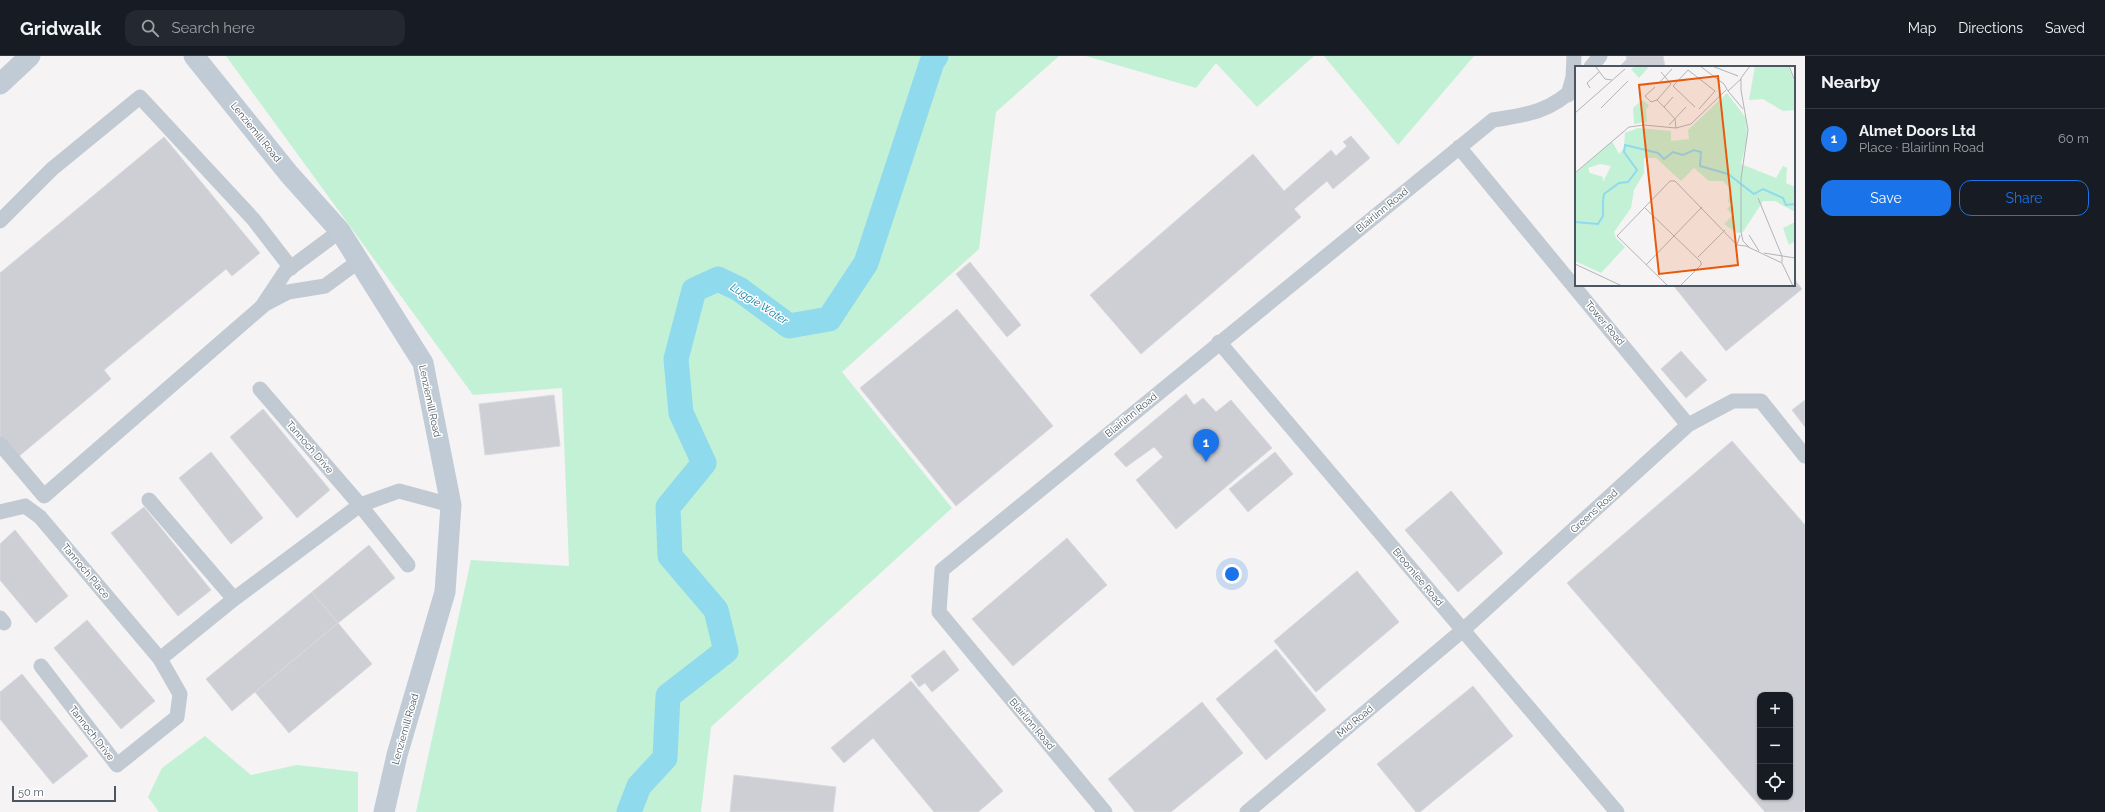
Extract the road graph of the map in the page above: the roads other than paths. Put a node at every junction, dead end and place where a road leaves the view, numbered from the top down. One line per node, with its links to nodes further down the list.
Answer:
1 (30, 56): 6 (main road)
2 (194, 56): 10 (main road, Lenziemill Road)
3 (1574, 56): 7 (street, Blairlinn Road)
4 (1600, 56): 5 (street)
5 (1592, 66)
6 (0, 84)
7 (1572, 91): 8 (street, Blairlinn Road)
8 (1459, 147): 14 (street, Blairlinn Road); 16 (street, Tower Road)
9 (0, 222): 12 (street)
10 (340, 231): 11 (main road, Lenziemill Road); 12 (street)
11 (359, 262): 13 (street); 21 (main road, Lenziemill Road)
12 (292, 268): 13 (street)
13 (265, 304): 17 (street)
14 (1219, 342): 25 (street, Broomlee Road); 29 (street, Blairlinn Road)
15 (260, 389): 20 (street, Tannoch Drive)
16 (1688, 425): 18 (street, Greens Road); 25 (street, Greens Road)
17 (0, 444)
18 (1805, 456)
19 (149, 500): 24 (street)
20 (360, 505): 21 (street); 23 (street, Tannoch Drive); 24 (street)
21 (451, 505): 28 (main road, Lenziemill Road)
22 (0, 512): 26 (street, Tannoch Place)
23 (408, 565)
24 (234, 599): 26 (street)
25 (1463, 630): 30 (street, Mid Road); 31 (street, Broomlee Road)
26 (160, 659): 27 (street, Tannoch Drive)
27 (41, 666)
28 (384, 812)
29 (1105, 812)
30 (1247, 812)
31 (1617, 812)

